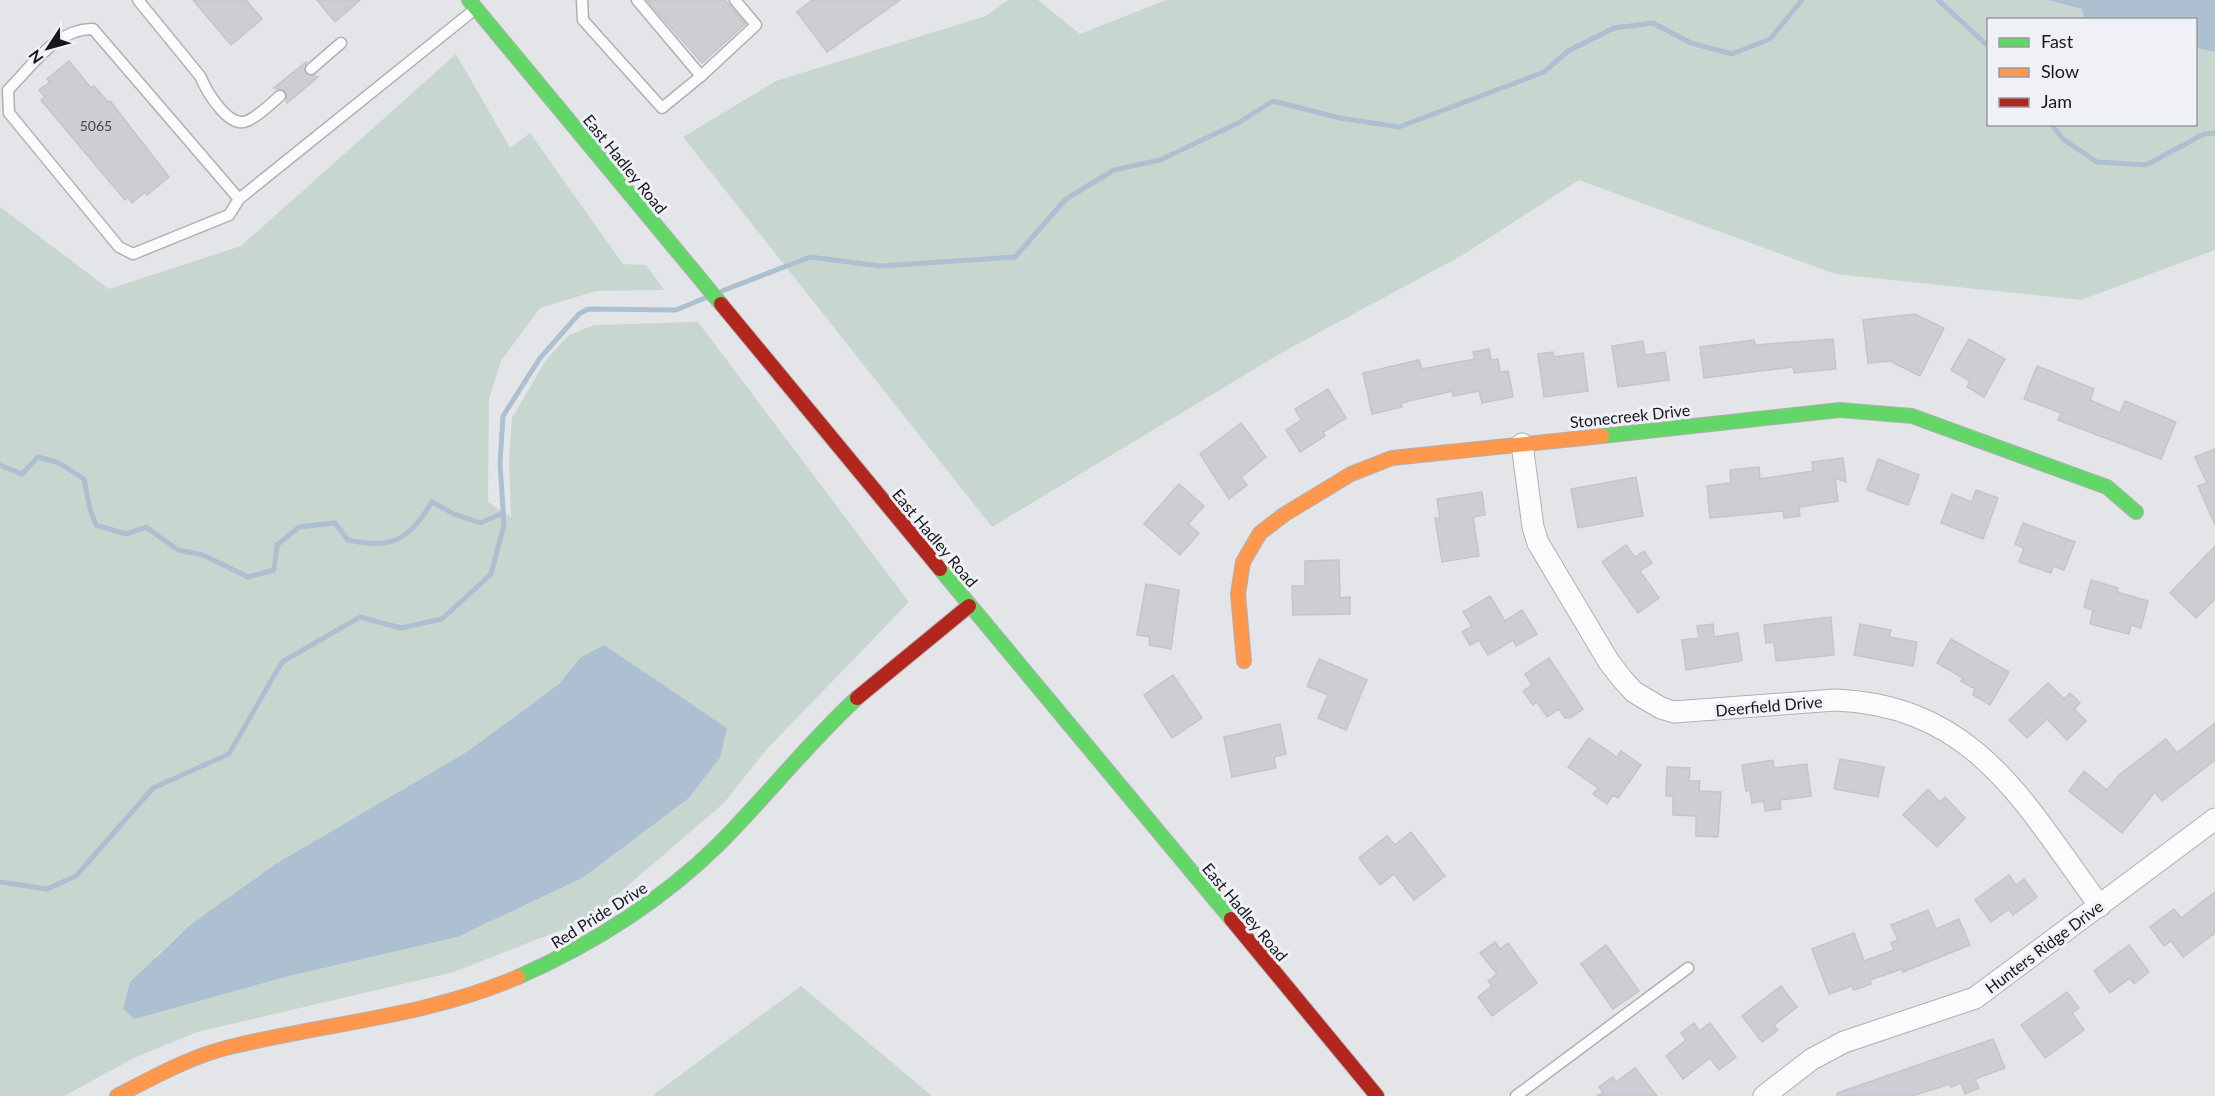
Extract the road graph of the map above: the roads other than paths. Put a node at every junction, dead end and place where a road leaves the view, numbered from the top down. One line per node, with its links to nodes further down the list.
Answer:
1 (138, 0): 9 (lane)
2 (582, 0): 8 (lane)
3 (637, 0): 8 (lane)
4 (735, 0): 8 (lane)
5 (477, 3): 10 (lane); 13 (street, East Hadley Road)
6 (341, 43): 7 (lane)
7 (311, 69)
8 (701, 76)
9 (280, 96)
10 (238, 199): 10 (lane)
11 (1522, 444): 12 (street, Stonecreek Drive); 14 (street, Stonecreek Drive); 16 (street, Deerfield Drive)
12 (2136, 512)
13 (969, 606): 18 (street, Red Pride Drive); 19 (street, East Hadley Road)
14 (1244, 661)
15 (2215, 819): 16 (street, Hunters Ridge Drive)
16 (2100, 906): 21 (street, Hunters Ridge Drive)
17 (1688, 968): 20 (lane)
18 (117, 1096)
19 (1377, 1096)
20 (1516, 1096)
21 (1764, 1096)

